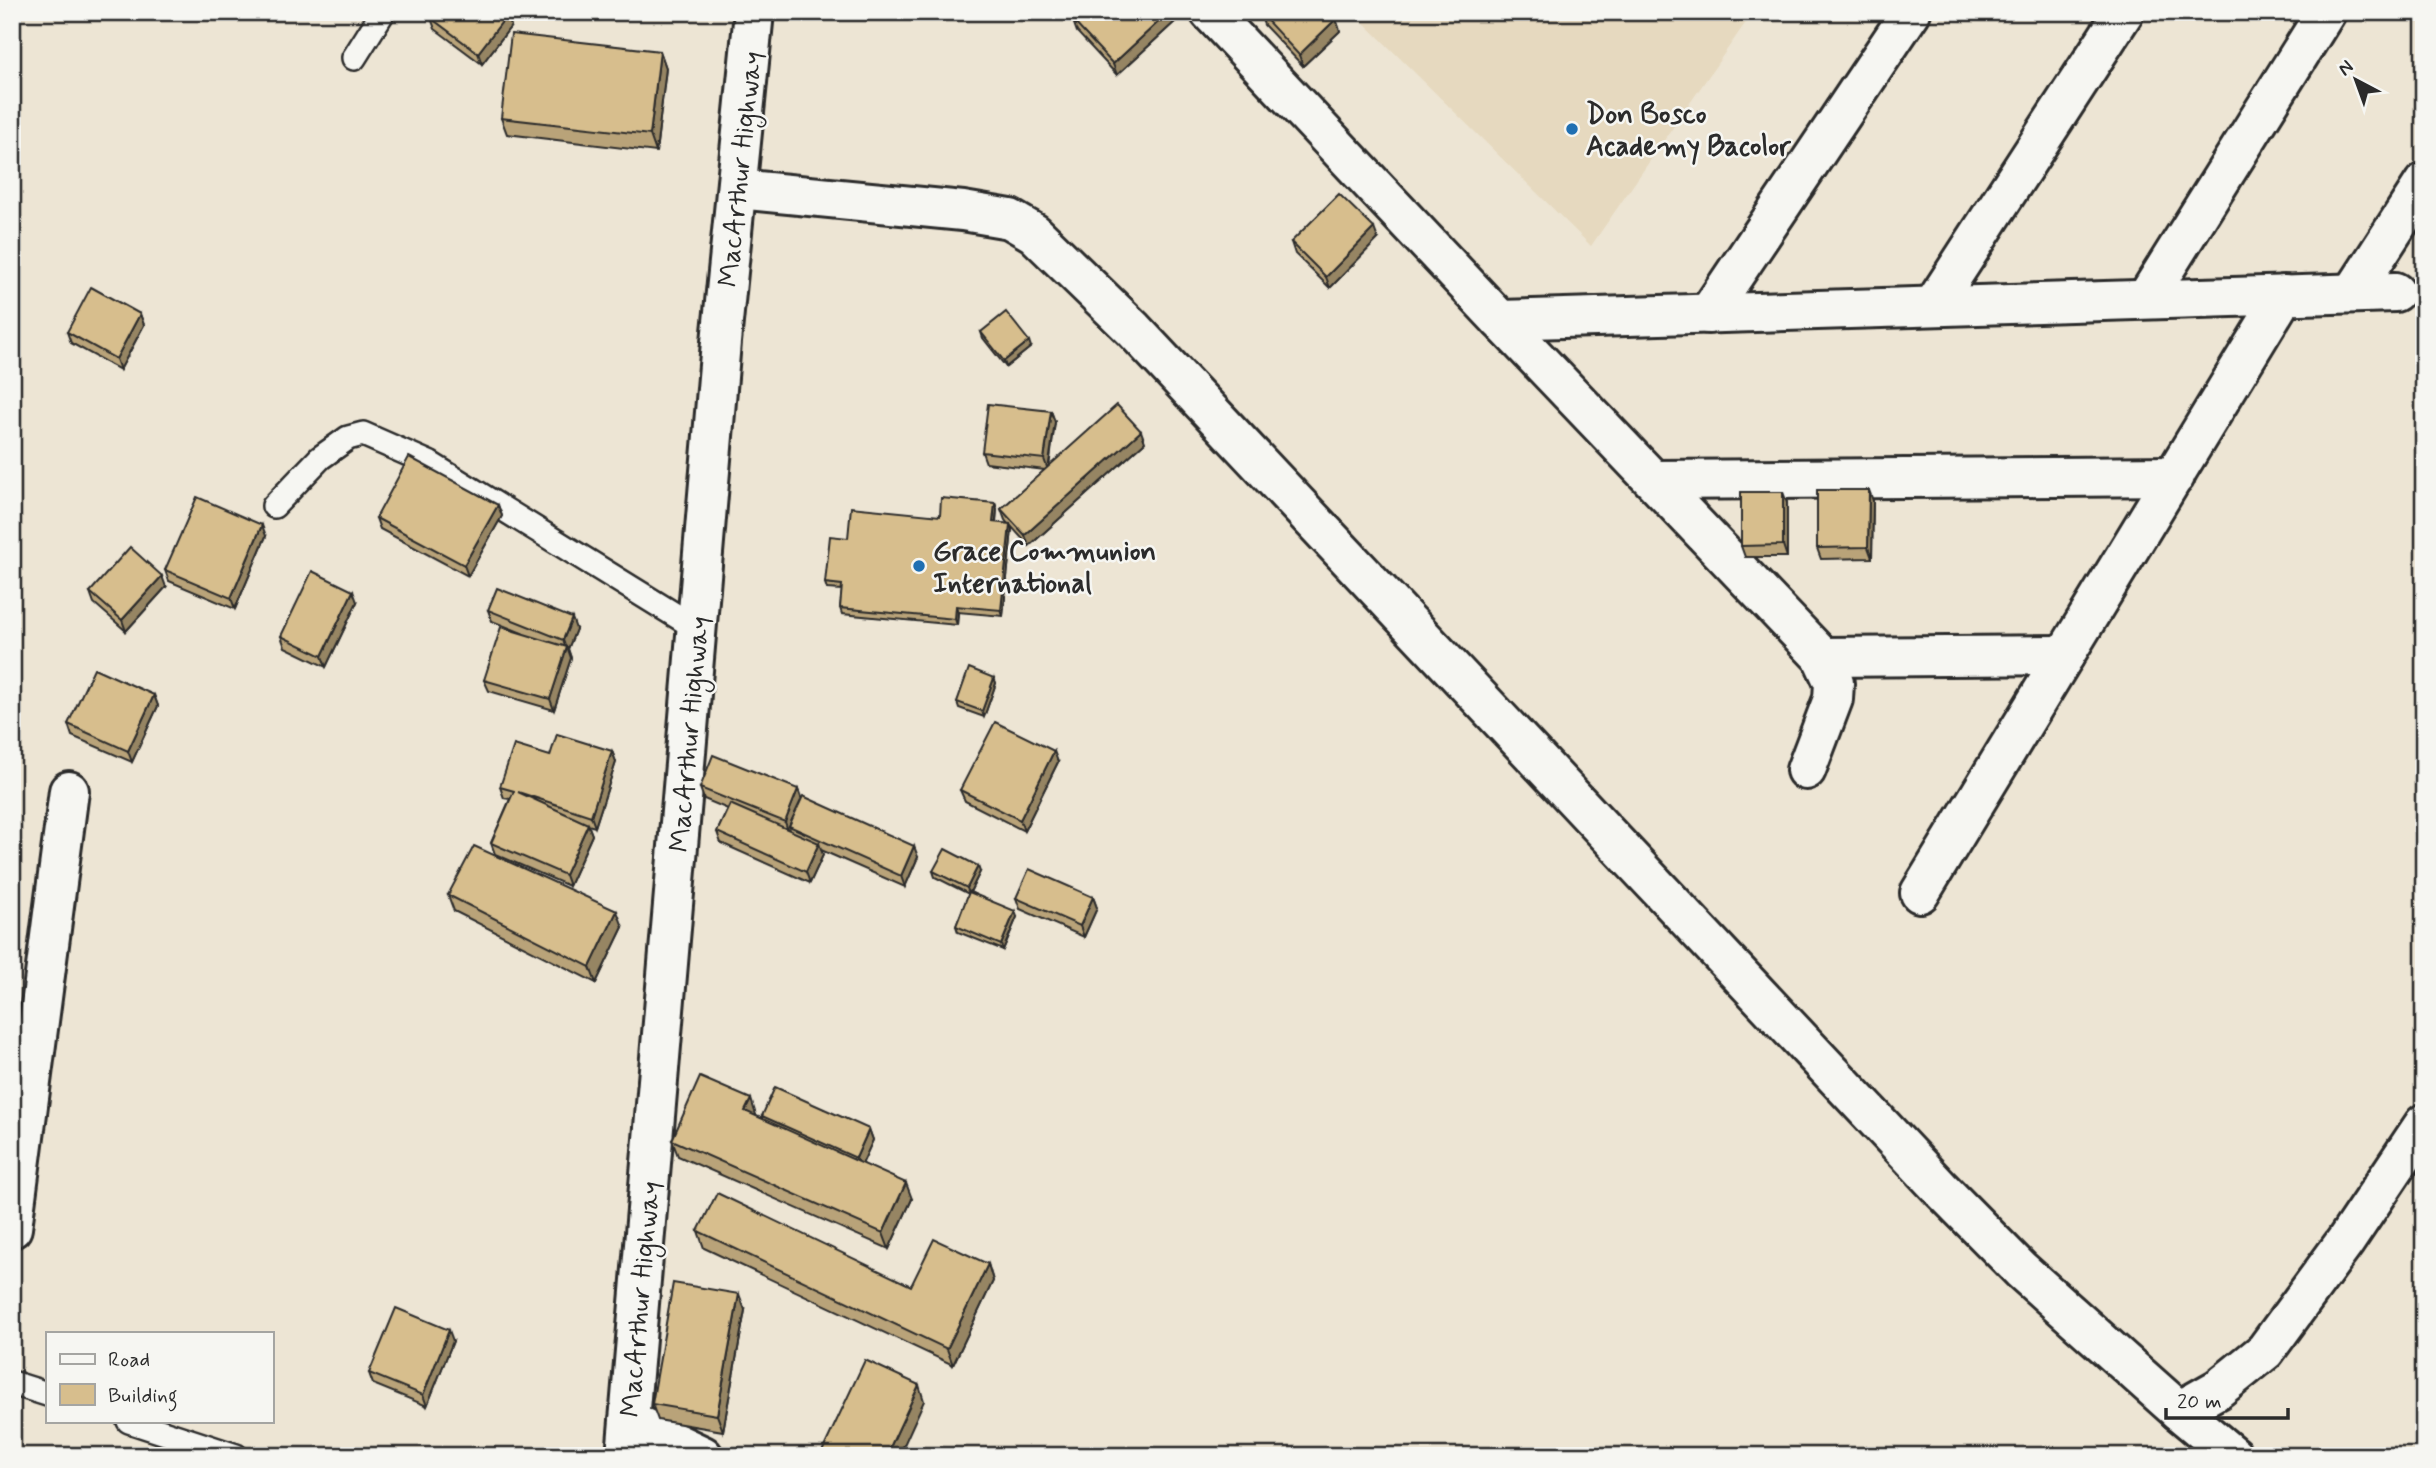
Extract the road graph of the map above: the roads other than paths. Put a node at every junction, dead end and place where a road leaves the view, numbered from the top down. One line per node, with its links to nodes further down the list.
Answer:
1 (383, 12): 7 (lane)
2 (754, 12): 9 (street, MacArthur Highway)
3 (1210, 12): 16 (street)
4 (1911, 12): 15 (street)
5 (2123, 12): 14 (street)
6 (2326, 12): 13 (street)
7 (354, 58)
8 (2424, 183): 11 (street)
9 (738, 189): 20 (street, MacArthur Highway); 30 (street)
10 (2395, 292): 11 (street)
11 (2353, 293): 12 (street)
12 (2284, 295): 13 (street); 17 (street)
13 (2146, 299): 14 (street)
14 (1933, 306): 15 (street)
15 (1708, 314): 16 (street)
16 (1500, 320): 18 (street)
17 (2175, 476): 18 (street); 21 (street)
18 (1654, 480): 22 (street)
19 (274, 506): 20 (lane)
20 (696, 628): 32 (street, MacArthur Highway)
21 (2065, 655): 22 (street); 25 (street)
22 (1822, 657): 23 (street)
23 (1806, 770)
24 (69, 791): 27 (street)
25 (1920, 893)
26 (2424, 1124): 30 (street)
27 (12, 1228)
28 (12, 1382): 29 (lane)
29 (46, 1394)
30 (2179, 1411): 35 (street)
31 (132, 1422): 33 (lane)
32 (627, 1439): 34 (street)
33 (236, 1456)
34 (703, 1456)
35 (2233, 1456)

